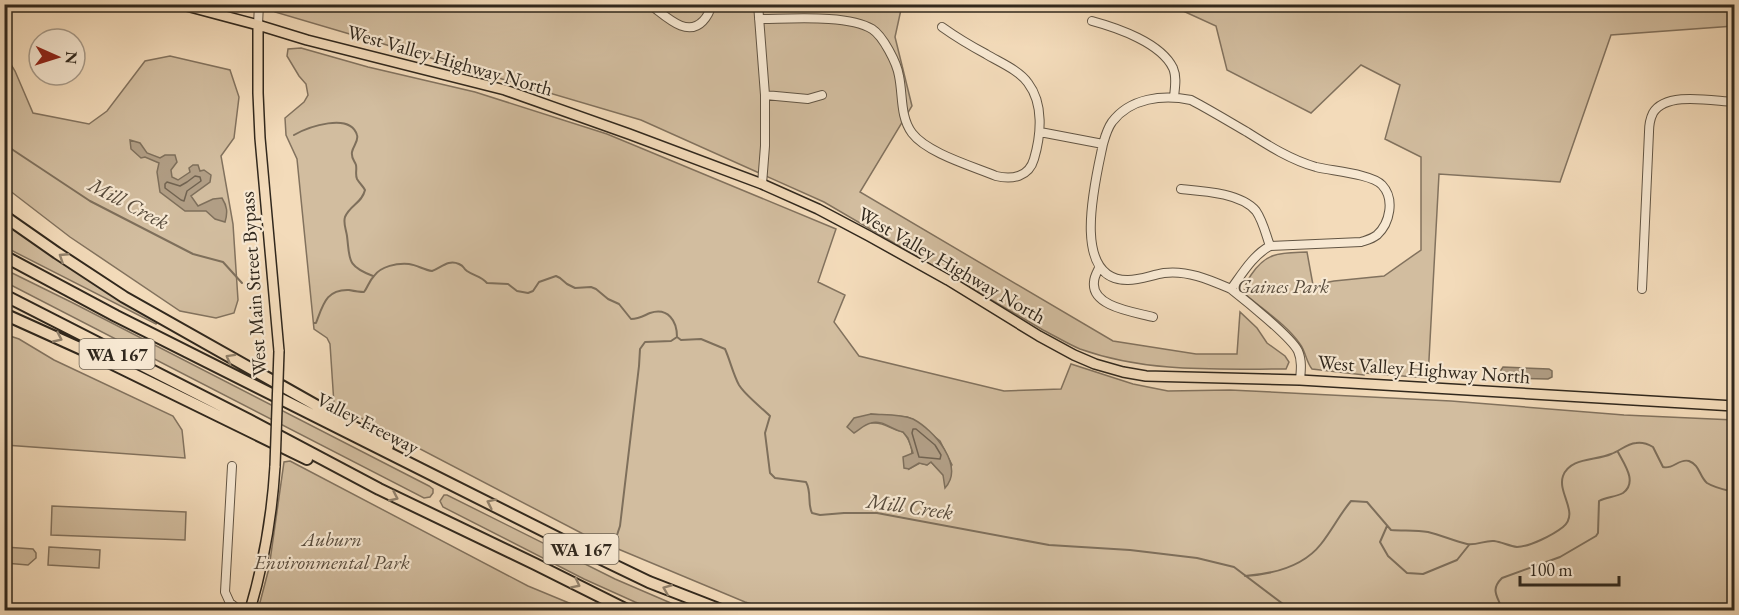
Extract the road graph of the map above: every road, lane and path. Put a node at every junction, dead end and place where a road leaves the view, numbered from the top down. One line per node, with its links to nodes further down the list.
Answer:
1 (179, 4): 8 (main road, West Valley Highway North)
2 (259, 4): 8 (street)
3 (650, 4): 4 (street)
4 (712, 4)
5 (758, 4): 6 (street)
6 (759, 19): 10 (street); 14 (street)
7 (1092, 21): 12 (street)
8 (258, 25): 16 (main road, West Valley Highway North); 35 (main road, West Main Street Bypass, bridge)
9 (942, 27): 14 (street)
10 (765, 95): 11 (street); 16 (street)
11 (822, 95)
12 (1174, 96): 15 (street); 19 (street)
13 (1734, 102): 23 (street)
14 (1040, 132): 15 (street)
15 (1103, 144): 22 (street)
16 (762, 184): 29 (main road, West Valley Highway North)
17 (1181, 189): 19 (street)
18 (4, 216): 32 (highway, one-way to 18)
19 (1270, 246): 24 (street)
20 (4, 256): 27 (highway, Valley Freeway / WA 167)
21 (4, 264): 27 (highway, WA 167)
22 (1099, 268): 24 (street); 28 (street)
23 (1642, 289)
24 (1231, 290): 29 (street)
25 (4, 295): 33 (highway, WA 167)
26 (4, 314): 33 (highway, one-way to 33)
27 (116, 315): 32 (highway, Valley Freeway / WA 167)
28 (1153, 317)
29 (1300, 380): 30 (main road, West Valley Highway North)
30 (1734, 406)
31 (232, 466): 34 (street)
32 (445, 481): 37 (highway, Valley Freeway / WA 167, one-way to 32)
33 (367, 483): 36 (highway, WA 167, one-way to 36)
34 (239, 610)
35 (250, 610)
36 (627, 610)
37 (721, 610)

